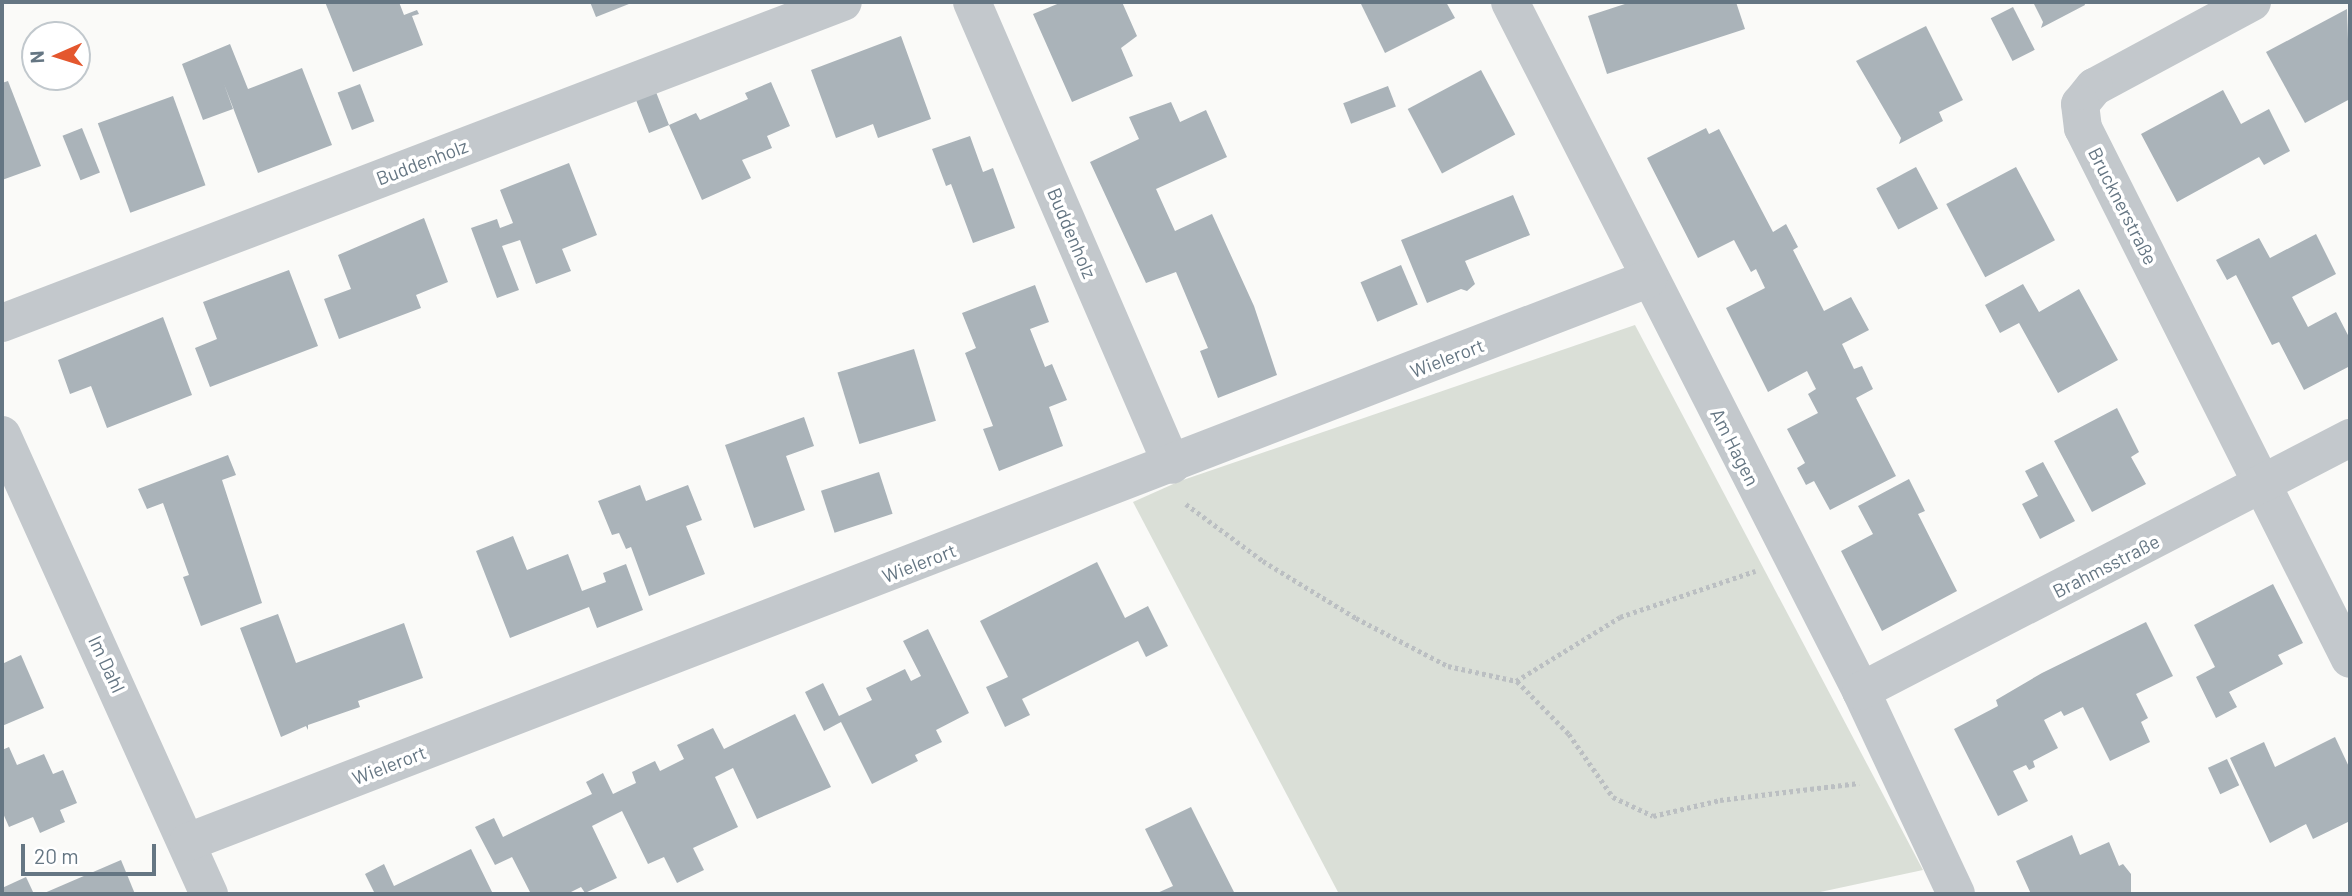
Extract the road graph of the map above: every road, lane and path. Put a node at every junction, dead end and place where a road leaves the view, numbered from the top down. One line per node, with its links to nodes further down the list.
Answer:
1 (843, 2): 6 (street, Buddenholz)
2 (972, 2): 9 (street, Buddenholz)
3 (1510, 2): 5 (street, Am Hagen)
4 (2252, 2): 10 (street, Brucknerstraße)
5 (1648, 279): 9 (street, Wielerort); 11 (street, Am Hagen)
6 (2, 323)
7 (2, 435): 16 (street, Im Dahl)
8 (2350, 438): 10 (street, Brahmsstraße)
9 (1160, 470): 13 (path); 16 (street, Wielerort)
10 (2266, 484): 12 (street, Brucknerstraße); 14 (street, Brahmsstraße)
11 (1791, 557): 13 (path); 14 (street, Am Hagen)
12 (2350, 659)
13 (1516, 681): 15 (path)
14 (1861, 691): 15 (street, Am Hagen)
15 (1901, 777): 18 (street, Am Hagen)
16 (188, 842): 17 (street, Im Dahl)
17 (209, 894)
18 (1956, 894)

